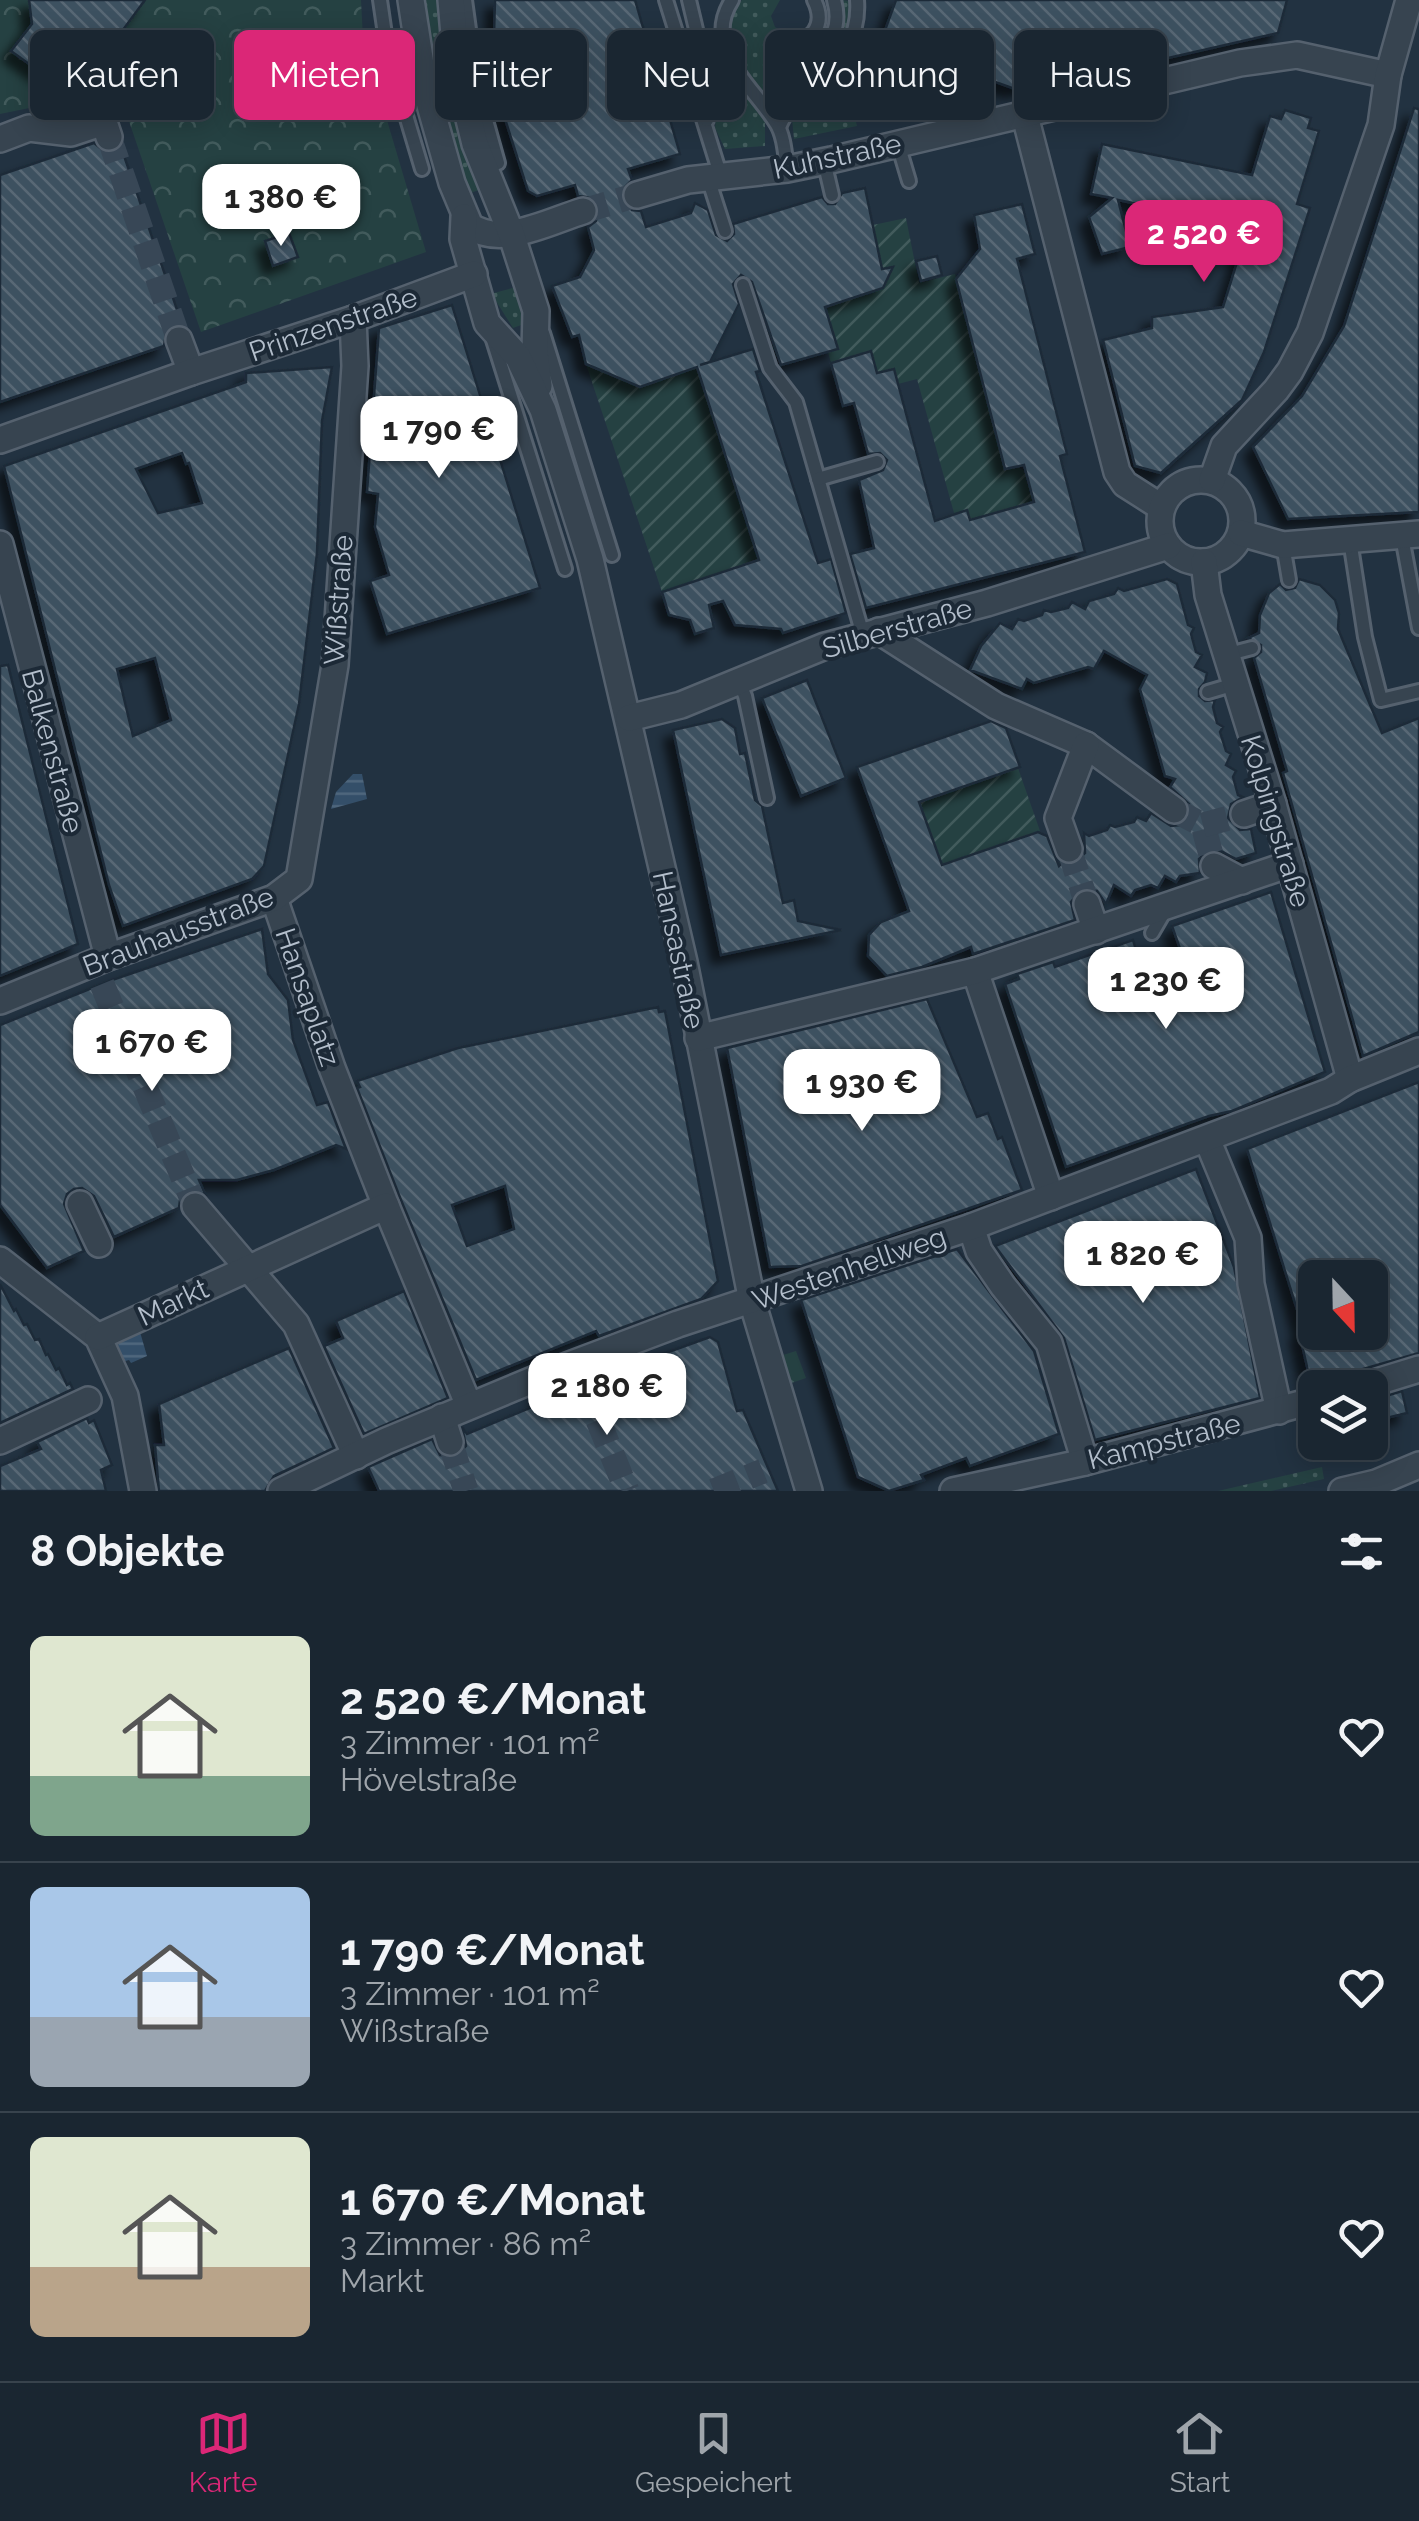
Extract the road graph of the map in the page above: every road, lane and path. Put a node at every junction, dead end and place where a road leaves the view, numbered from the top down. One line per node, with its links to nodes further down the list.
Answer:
1 (380, 0): 26 (lane)
2 (411, 0): 32 (street, Hansastraße)
3 (451, 0): 34 (street, Hansastraße)
4 (465, 0): 24 (lane)
5 (666, 0): 19 (lane)
6 (689, 0): 19 (lane)
7 (732, 0): 20 (lane)
8 (814, 0): 12 (lane)
9 (834, 0): 13 (lane)
10 (857, 0): 20 (lane)
11 (1409, 0): 14 (street)
12 (816, 30)
13 (836, 30)
14 (1388, 74): 15 (street, Kuhstraße); 46 (street)
15 (1167, 80)
16 (1014, 115): 22 (street, Kuhstraße)
17 (103, 120): 21 (street)
18 (1026, 120): 47 (street)
19 (706, 125): 27 (lane)
20 (779, 127): 25 (lane)
21 (0, 139)
22 (898, 144): 23 (street, Kuhstraße); 28 (lane)
23 (824, 161): 25 (street, Kuhstraße); 30 (lane)
24 (498, 164)
25 (788, 168): 27 (street, Kuhstraße)
26 (422, 169)
27 (714, 178): 29 (street, Kuhstraße); 33 (lane)
28 (908, 182)
29 (637, 195)
30 (832, 196)
31 (583, 211): 34 (street)
32 (464, 216): 34 (street); 35 (street, Hansastraße)
33 (725, 231)
34 (499, 234): 37 (street, Hansastraße)
35 (474, 274): 38 (street, Prinzenstraße); 39 (street, Hansastraße)
36 (743, 285): 45 (lane)
37 (536, 311): 42 (street, Hansastraße); 54 (lane)
38 (352, 319): 41 (street, Prinzenstraße); 75 (street, Wißstraße)
39 (488, 323): 42 (street, Hansastraße); 56 (lane)
40 (179, 340): 41 (street)
41 (190, 372): 43 (street, Prinzenstraße)
42 (542, 410): 54 (street, Hansastraße)
43 (0, 440)
44 (878, 462): 45 (lane)
45 (818, 479): 59 (lane)
46 (1212, 480): 47 (street); 48 (street)
47 (1161, 507): 53 (street)
48 (1241, 533): 52 (street); 55 (street)
49 (1410, 536): 50 (street); 58 (lane)
50 (1350, 540): 52 (street); 64 (lane)
51 (0, 544): 82 (street, Balkenstraße)
52 (1283, 545): 57 (lane)
53 (1168, 546): 55 (street); 59 (street, Silberstraße)
54 (601, 557): 66 (street, Hansastraße)
55 (1204, 562): 61 (street, Kolpingstraße)
56 (566, 569)
57 (1289, 580)
58 (1419, 628)
59 (871, 633): 62 (street, Silberstraße); 67 (street)
60 (1252, 648): 61 (lane)
61 (1225, 655): 63 (street, Kolpingstraße)
62 (739, 682): 66 (street, Silberstraße); 68 (lane)
63 (1234, 684): 65 (lane); 69 (street, Kolpingstraße)
64 (1419, 691)
65 (1208, 692)
66 (629, 718): 85 (street, Hansastraße)
67 (1086, 745): 70 (street); 72 (street)
68 (767, 798)
69 (1273, 804): 71 (street); 74 (street, Kolpingstraße)
70 (1174, 810)
71 (1244, 814)
72 (1069, 849)
73 (1214, 866): 76 (street)
74 (1292, 872): 76 (street); 87 (street, Kolpingstraße)
75 (299, 879): 77 (street, Brauhausstraße)
76 (1242, 881): 79 (street)
77 (274, 898): 82 (street, Brauhausstraße); 92 (street, Hansaplatz)
78 (1087, 904): 80 (street)
79 (1168, 906): 80 (street); 81 (lane)
80 (1096, 930): 83 (street)
81 (1152, 933)
82 (108, 957): 84 (street, Brauhausstraße)
83 (975, 971): 85 (street); 89 (street)
84 (0, 1001)
85 (698, 1038): 97 (street, Hansastraße)
86 (1419, 1051): 87 (street, Westenhellweg)
87 (1350, 1080): 88 (street, Westenhellweg)
88 (1207, 1139): 89 (street, Westenhellweg); 104 (street)
89 (1051, 1196): 93 (street, Westenhellweg)
90 (80, 1204): 94 (street)
91 (195, 1206): 96 (street, Markt)
92 (386, 1206): 96 (street, Markt); 103 (street)
93 (971, 1227): 97 (street, Westenhellweg); 107 (street)
94 (99, 1244)
95 (0, 1260): 98 (street)
96 (248, 1267): 98 (street, Markt); 106 (street, Markt)
97 (752, 1301): 103 (street, Westenhellweg); 111 (street, Hansastraße)
98 (98, 1337): 109 (street)
99 (1419, 1370): 100 (street)
100 (1388, 1379)
101 (88, 1400): 105 (street)
102 (1298, 1405): 104 (street, Kampstraße)
103 (469, 1406): 106 (street, Westenhellweg)
104 (1279, 1411): 107 (street, Kampstraße)
105 (0, 1441)
106 (356, 1456): 110 (street, Westenhellweg)
107 (1085, 1462): 112 (street, Kampstraße)
108 (1419, 1466): 113 (street)
109 (143, 1491)
110 (281, 1491)
111 (809, 1491)
112 (953, 1491)
113 (1342, 1491)

